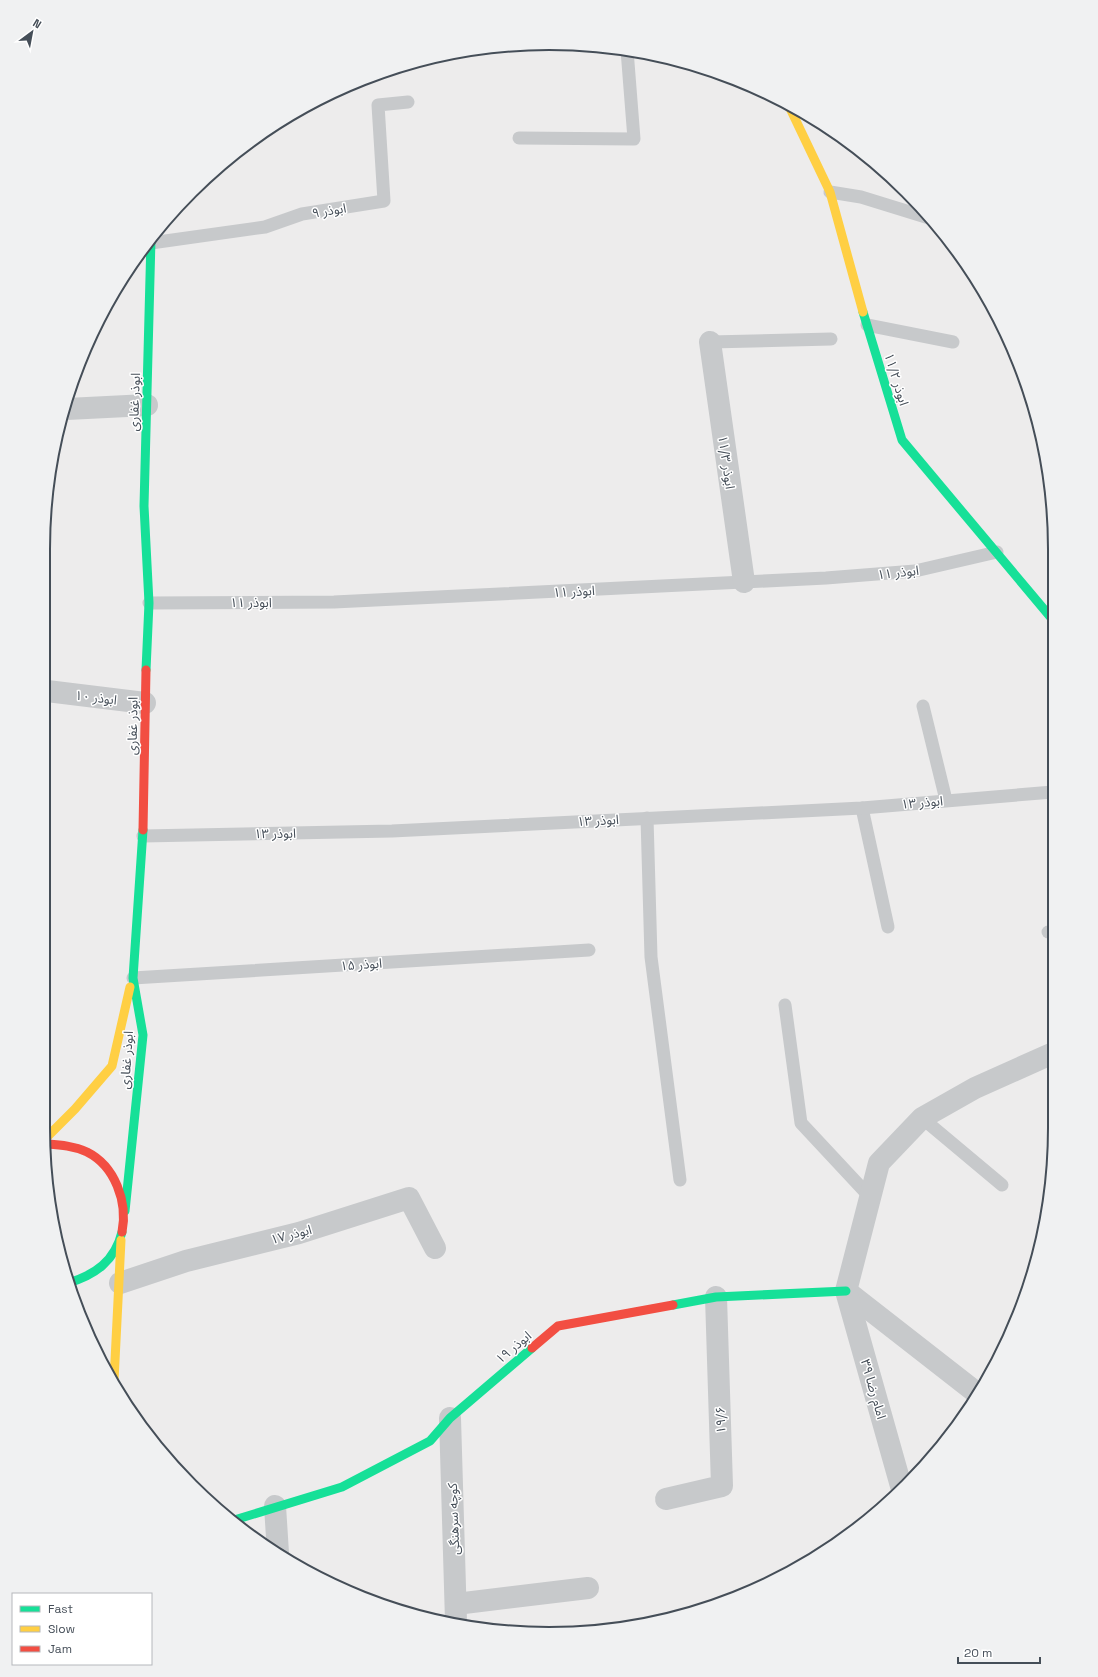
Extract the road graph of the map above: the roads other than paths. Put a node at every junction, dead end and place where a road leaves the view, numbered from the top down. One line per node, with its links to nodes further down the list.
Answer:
1 (628, 57): 4 (lane)
2 (408, 102): 7 (lane, ابوذر ۹)
3 (793, 114): 5 (main road, ابوذر ۱۱/۲)
4 (518, 138)
5 (830, 192): 6 (lane); 9 (main road, ابوذر ۱۱/۲)
6 (919, 215)
7 (157, 240)
8 (151, 248): 13 (main road, ابوذر غفاری)
9 (867, 325): 12 (lane); 15 (main road, ابوذر ۱۱/۲)
10 (831, 339): 11 (lane)
11 (710, 342): 16 (street, ابوذر ۱۱/۳)
12 (953, 342)
13 (147, 405): 14 (street); 17 (main road, ابوذر غفاری)
14 (70, 409)
15 (997, 552): 16 (lane, ابوذر ۱۱); 18 (main road, ابوذر ۱۱/۲)
16 (744, 582): 17 (lane, ابوذر ۱۱)
17 (149, 603): 20 (main road, ابوذر غفاری)
18 (1048, 614)
19 (50, 691): 20 (street, ابوذر ۱۰)
20 (145, 703): 26 (main road, ابوذر غفاری)
21 (923, 706): 23 (lane)
22 (1048, 792): 23 (lane, ابوذر ۱۳)
23 (946, 800): 24 (lane, ابوذر ۱۳)
24 (862, 808): 25 (lane, ابوذر ۱۳); 27 (lane)
25 (647, 818): 26 (lane, ابوذر ۱۳); 35 (lane)
26 (143, 836): 29 (main road, ابوذر غفاری)
27 (888, 927)
28 (589, 950): 29 (lane, ابوذر ۱۵)
29 (133, 978): 33 (main road); 38 (main road, ابوذر غفاری)
30 (785, 1005): 37 (lane)
31 (1048, 1055): 32 (street)
32 (922, 1118): 36 (lane); 37 (street)
33 (50, 1134)
34 (50, 1144): 38 (main road)
35 (680, 1180)
36 (1002, 1185)
37 (870, 1197): 43 (street)
38 (125, 1211): 39 (main road, ابوذر غفاری)
39 (121, 1240): 41 (main road); 42 (main road)
40 (434, 1248): 42 (street, ابوذر ۱۷)
41 (74, 1282)
42 (120, 1283): 45 (main road)
43 (846, 1291): 44 (main road, ابوذر ۱۹); 46 (street); 48 (street, امام رضا ۳۹)
44 (716, 1297): 47 (main road, ابوذر ۱۹); 49 (street, ۱۹/۶)
45 (114, 1373)
46 (973, 1390)
47 (450, 1418): 50 (main road, ابوذر ۱۹); 54 (street, کوچه سرهنگی)
48 (900, 1483)
49 (666, 1498)
50 (275, 1506): 51 (main road, ابوذر ۱۹); 52 (street)
51 (238, 1518)
52 (278, 1547)
53 (588, 1588): 54 (street)
54 (456, 1613)

